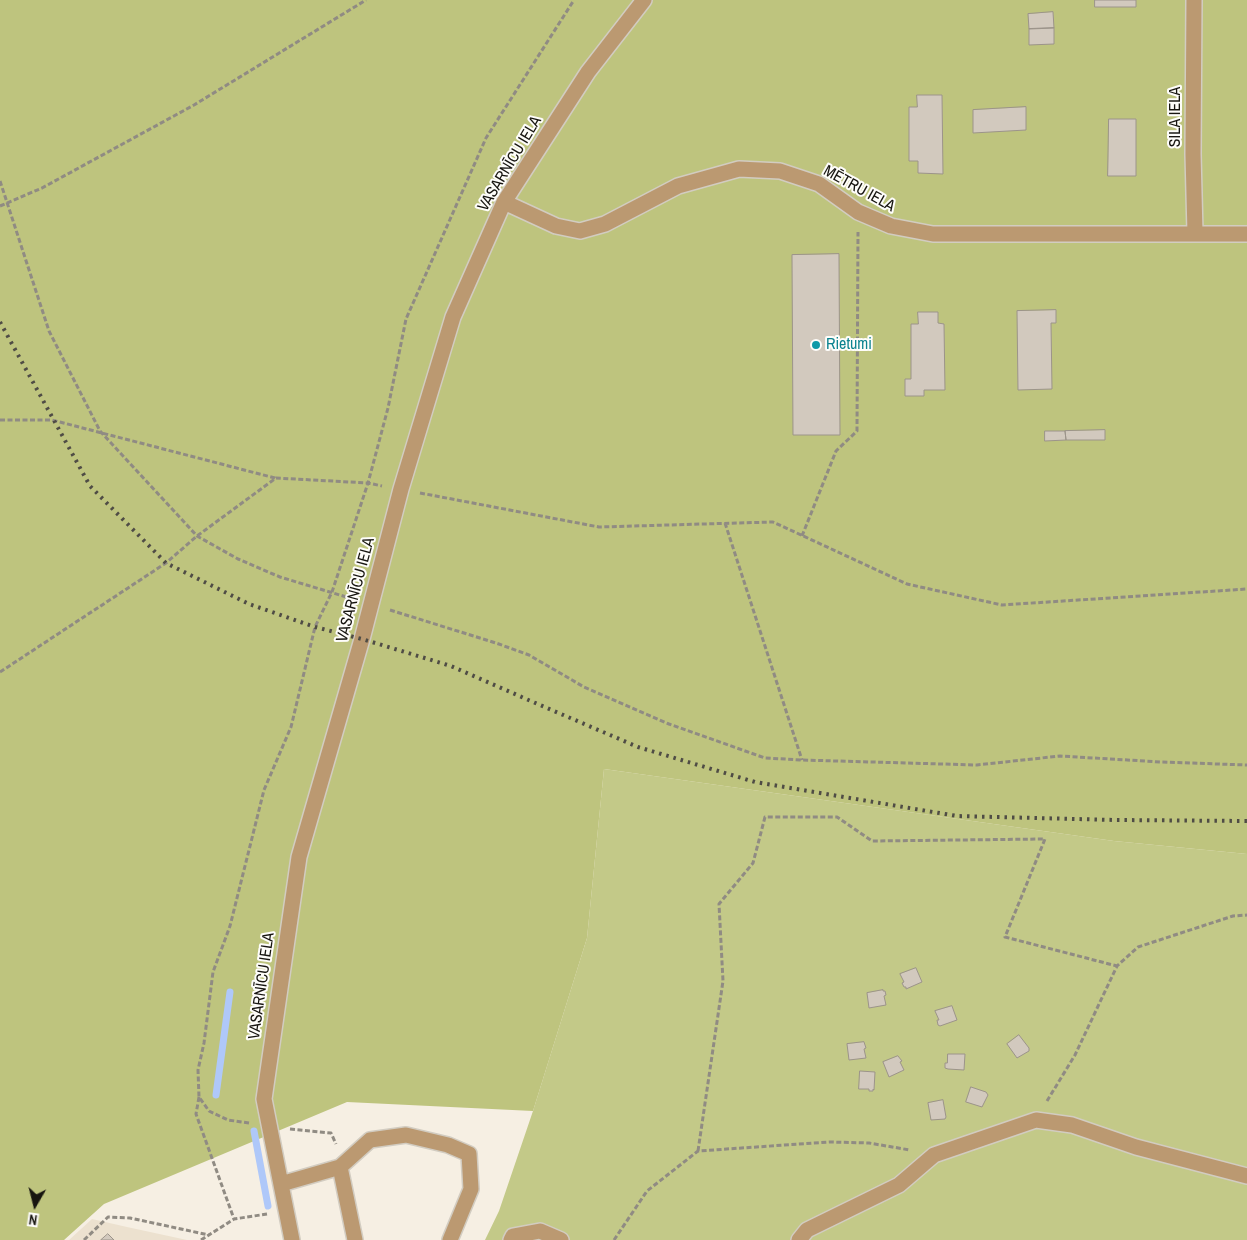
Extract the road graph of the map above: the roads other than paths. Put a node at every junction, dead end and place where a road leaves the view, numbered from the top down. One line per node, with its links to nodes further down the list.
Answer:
1 (644, 0): 3 (street, VASARNĪCU IELA)
2 (1194, 0): 4 (street, SILA IELA)
3 (504, 202): 4 (street, MĒTRU IELA); 8 (street, VASARNĪCU IELA)
4 (1195, 233): 5 (street, MĒTRU IELA)
5 (1247, 234)
6 (340, 1167): 8 (street); 10 (street); 11 (street)
7 (1247, 1176): 14 (street)
8 (282, 1184): 9 (street, VASARNĪCU IELA)
9 (292, 1240)
10 (355, 1240)
11 (450, 1240)
12 (511, 1240): 13 (street)
13 (561, 1240)
14 (799, 1240)

